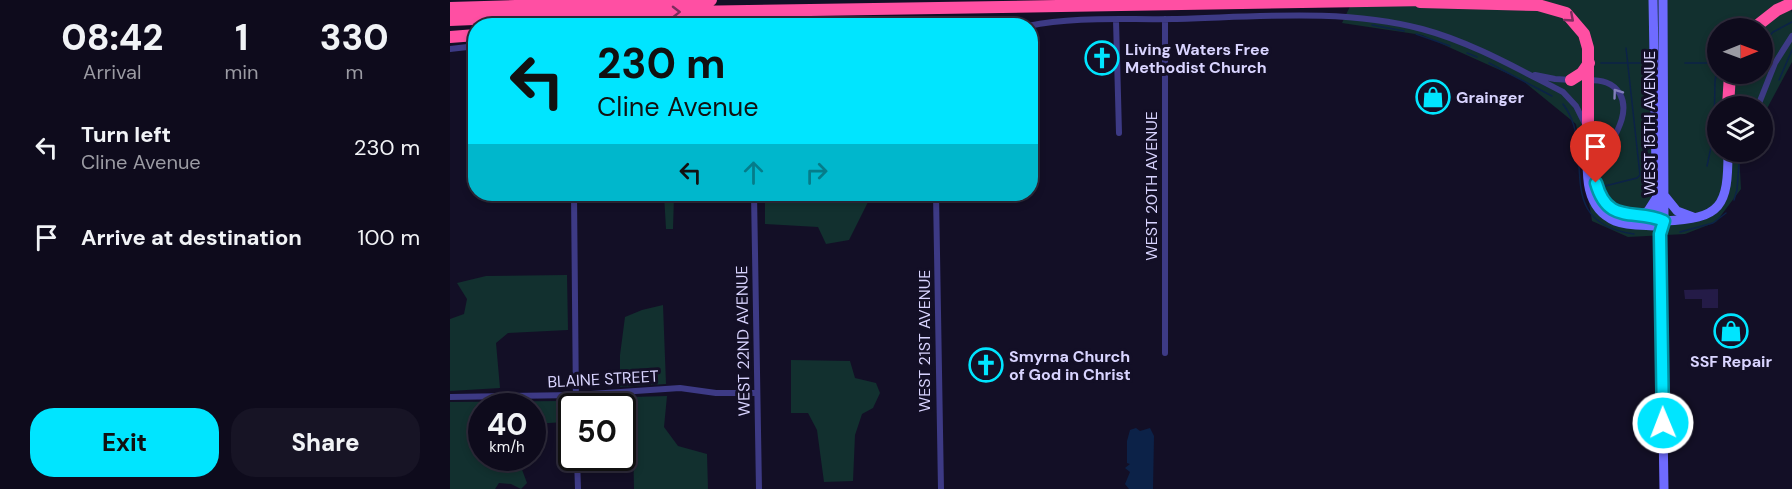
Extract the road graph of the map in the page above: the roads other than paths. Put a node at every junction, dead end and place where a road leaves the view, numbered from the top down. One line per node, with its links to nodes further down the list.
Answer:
1 (711, 0): 5 (highway)
2 (1429, 0): 6 (highway)
3 (1653, 0): 31 (main road, WEST 15TH AVENUE)
4 (1664, 0): 31 (main road, WEST 15TH AVENUE)
5 (589, 1): 8 (highway)
6 (1389, 1): 9 (highway); 23 (highway, one-way to 23)
7 (1792, 3): 12 (highway)
8 (450, 8)
9 (798, 10): 10 (highway, one-way to 9); 11 (highway)
10 (496, 18)
11 (771, 18)
12 (1767, 18)
13 (468, 19): 15 (highway, one-way to 13)
14 (1165, 19): 16 (street); 24 (street); 38 (street, WEST 20TH AVENUE)
15 (450, 20)
16 (1116, 20): 17 (street); 29 (street)
17 (1038, 25)
18 (468, 35): 20 (highway)
19 (1792, 36): 27 (street)
20 (450, 37)
21 (468, 47): 22 (street)
22 (450, 49)
23 (1589, 63): 25 (highway); 26 (highway)
24 (1523, 72): 25 (street); 28 (street)
25 (1571, 80): 26 (street)
26 (1589, 80): 28 (highway); 35 (street, one-way to 26)
27 (1762, 96)
28 (1588, 130): 37 (main road)
29 (1119, 133)
30 (1728, 162): 36 (main road)
31 (1660, 196): 35 (main road); 36 (main road); 37 (main road, WEST 15TH AVENUE)
32 (573, 201): 39 (street)
33 (754, 201): 41 (street, WEST 22ND AVENUE)
34 (936, 201): 47 (street, WEST 21ST AVENUE)
35 (1635, 217): 37 (street)
36 (1695, 218): 37 (main road)
37 (1659, 225): 48 (main road, WEST 15TH AVENUE)
38 (1165, 353)
39 (576, 393)
40 (606, 393): 41 (street, BLAINE STREET)
41 (757, 393): 46 (street, WEST 22ND AVENUE)
42 (558, 395): 43 (street, BLAINE STREET)
43 (450, 398)
44 (577, 471): 45 (street)
45 (578, 489)
46 (759, 489)
47 (941, 489)
48 (1664, 489)

